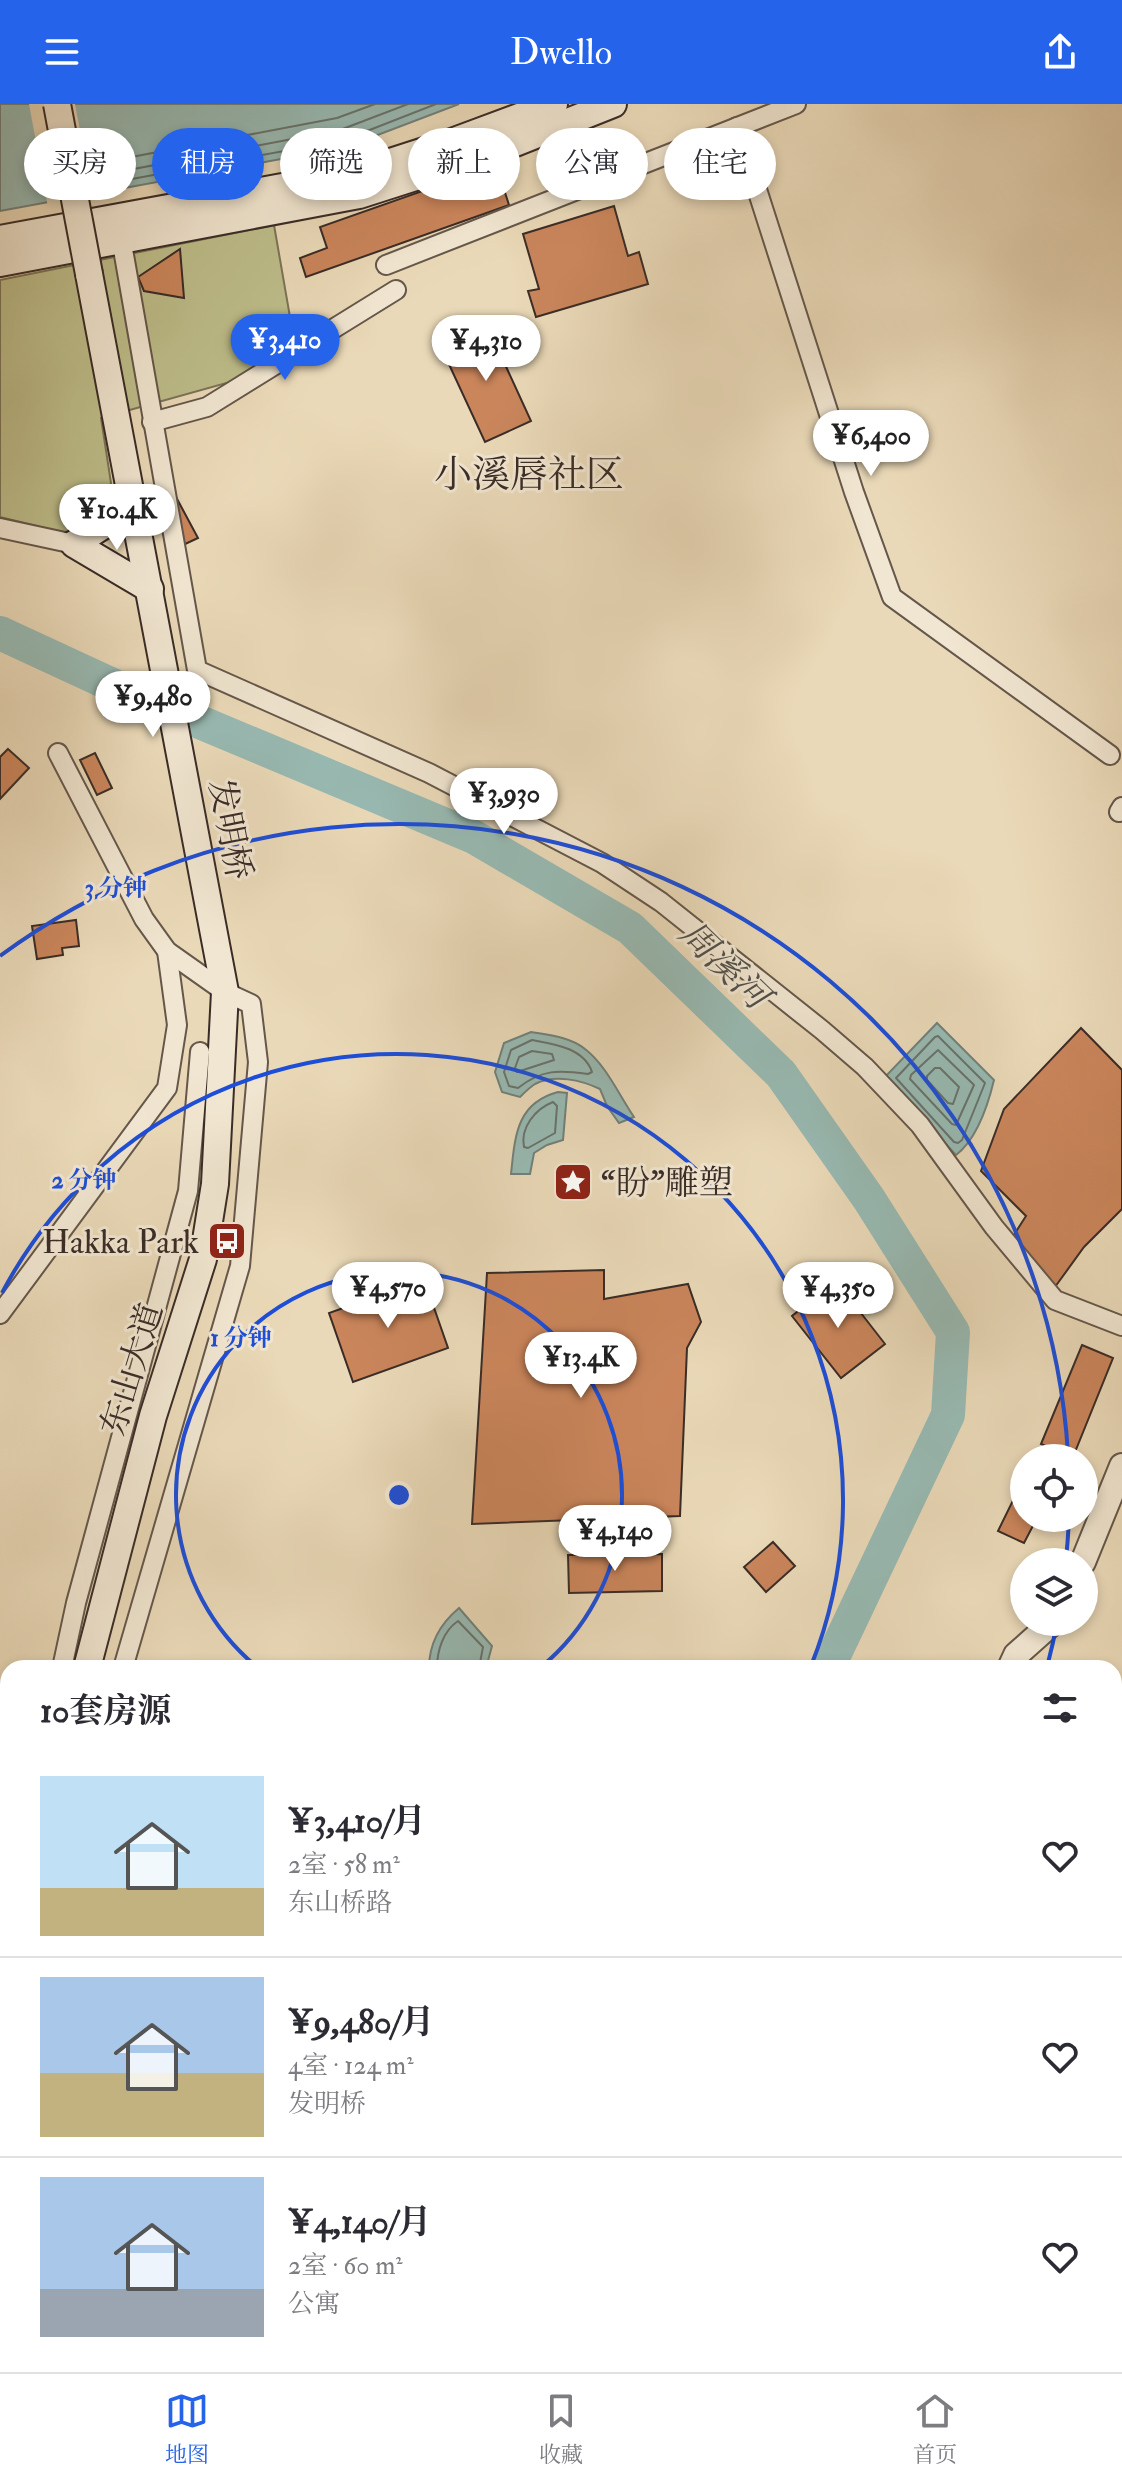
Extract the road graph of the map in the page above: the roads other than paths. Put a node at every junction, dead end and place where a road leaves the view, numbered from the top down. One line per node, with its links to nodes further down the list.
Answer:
1 (57, 104): 12 (main road, 发明桥, bridge)
2 (554, 104): 7 (main road)
3 (613, 104): 6 (main road)
4 (796, 104): 5 (street)
5 (737, 127): 9 (street); 17 (street)
6 (121, 238): 8 (main road); 11 (street)
7 (0, 239)
8 (0, 263)
9 (386, 265)
10 (396, 290): 11 (street)
11 (152, 422): 22 (street)
12 (134, 506): 14 (main road); 15 (main road, 发明桥)
13 (0, 528): 14 (street)
14 (74, 544): 15 (main road)
15 (150, 589): 19 (main road, 发明桥)
16 (58, 753): 18 (street)
17 (1110, 755)
18 (167, 951): 19 (street); 21 (street)
19 (225, 992): 27 (main road, 东山大道); 28 (street)
20 (200, 1052): 26 (street)
21 (0, 1314)
22 (1122, 1326)
23 (1122, 1466): 24 (street)
24 (1089, 1548)
25 (1037, 1636): 29 (street)
26 (64, 1660)
27 (89, 1660)
28 (125, 1660)
29 (1014, 1660)

